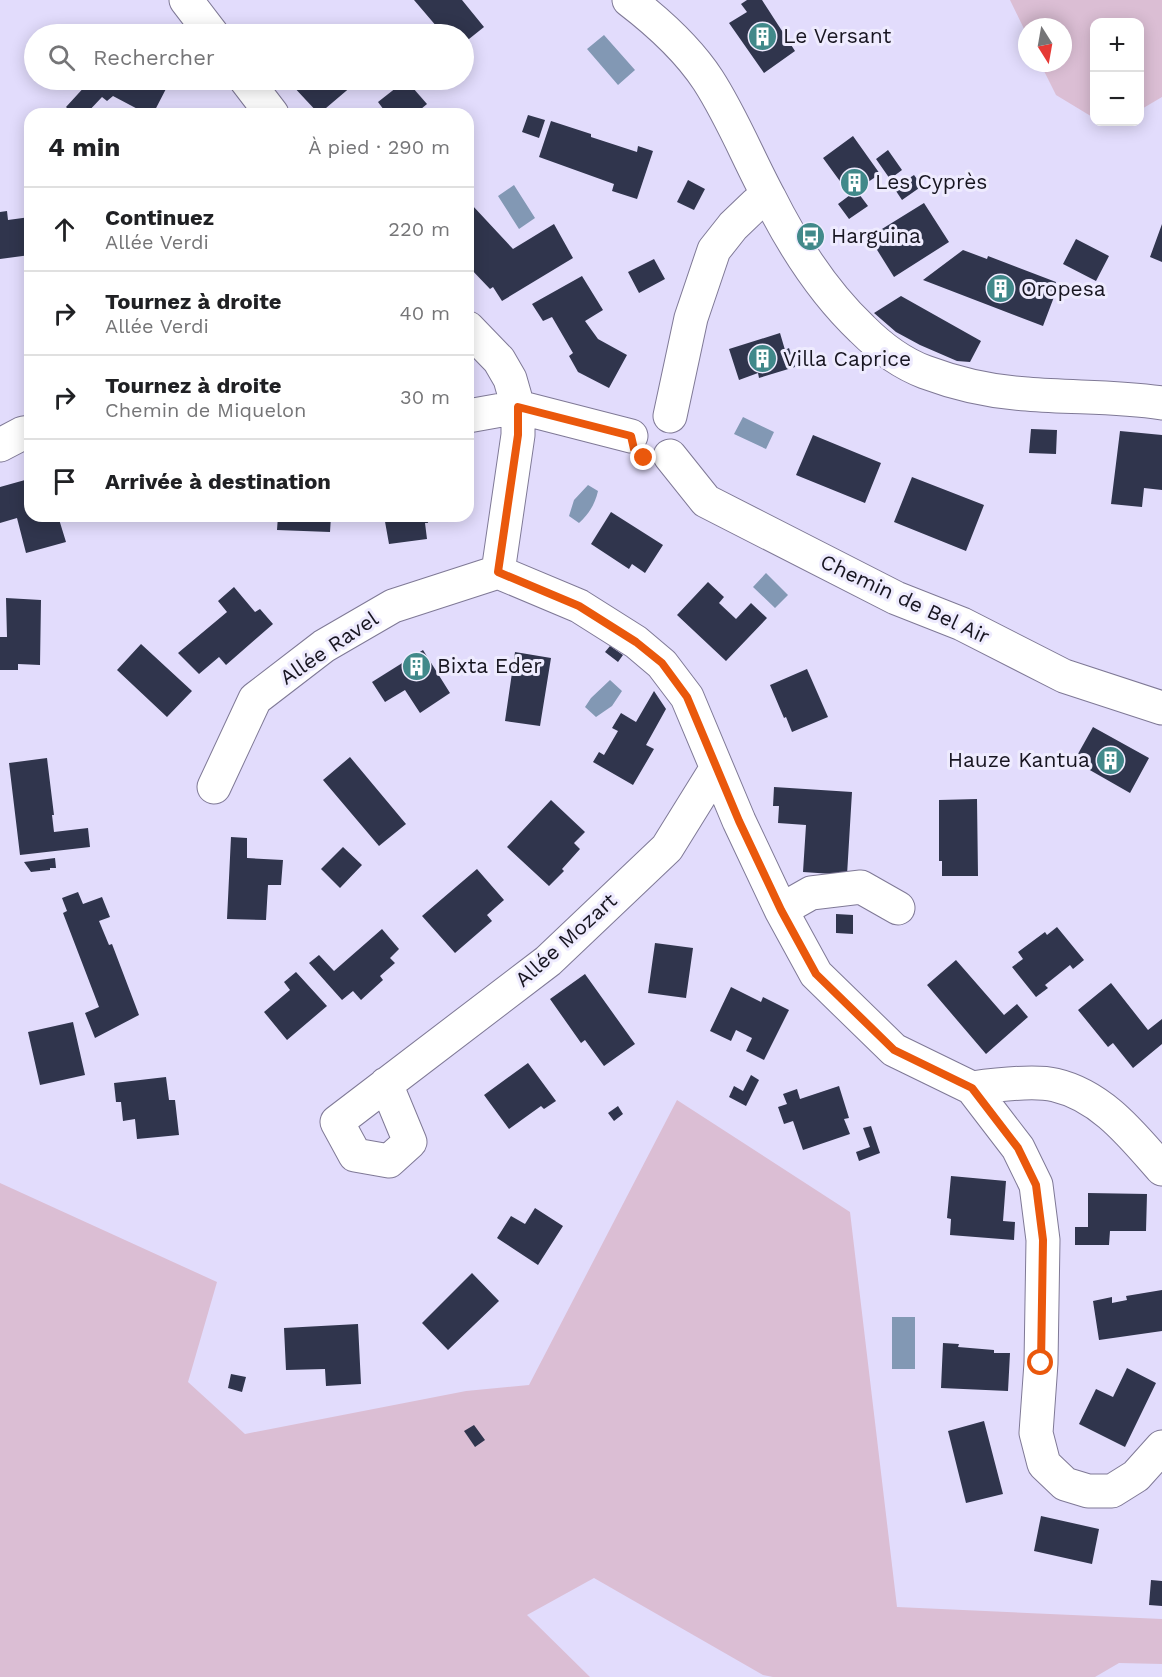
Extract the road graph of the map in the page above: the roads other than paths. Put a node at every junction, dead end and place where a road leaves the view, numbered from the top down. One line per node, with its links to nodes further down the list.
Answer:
1 (186, 0): 3 (street)
2 (629, 0): 6 (street)
3 (204, 24)
4 (254, 90): 5 (street)
5 (267, 108)
6 (769, 198): 8 (street); 11 (street)
7 (474, 334): 9 (street)
8 (1162, 403)
9 (518, 407): 10 (street); 13 (street); 16 (street)
10 (474, 415)
11 (669, 416): 13 (street); 15 (street)
12 (24, 433): 14 (street)
13 (631, 436): 15 (street)
14 (0, 445)
15 (669, 456): 17 (street, Chemin de Bel Air)
16 (498, 572): 18 (street); 19 (street, Allée Ravel)
17 (1162, 708)
18 (717, 769): 21 (street); 22 (street, Allée Mozart)
19 (214, 787)
20 (898, 908): 21 (street)
21 (781, 910): 23 (street)
22 (386, 1084)
23 (972, 1088): 24 (street); 25 (street)
24 (1162, 1169)
25 (1162, 1448)

